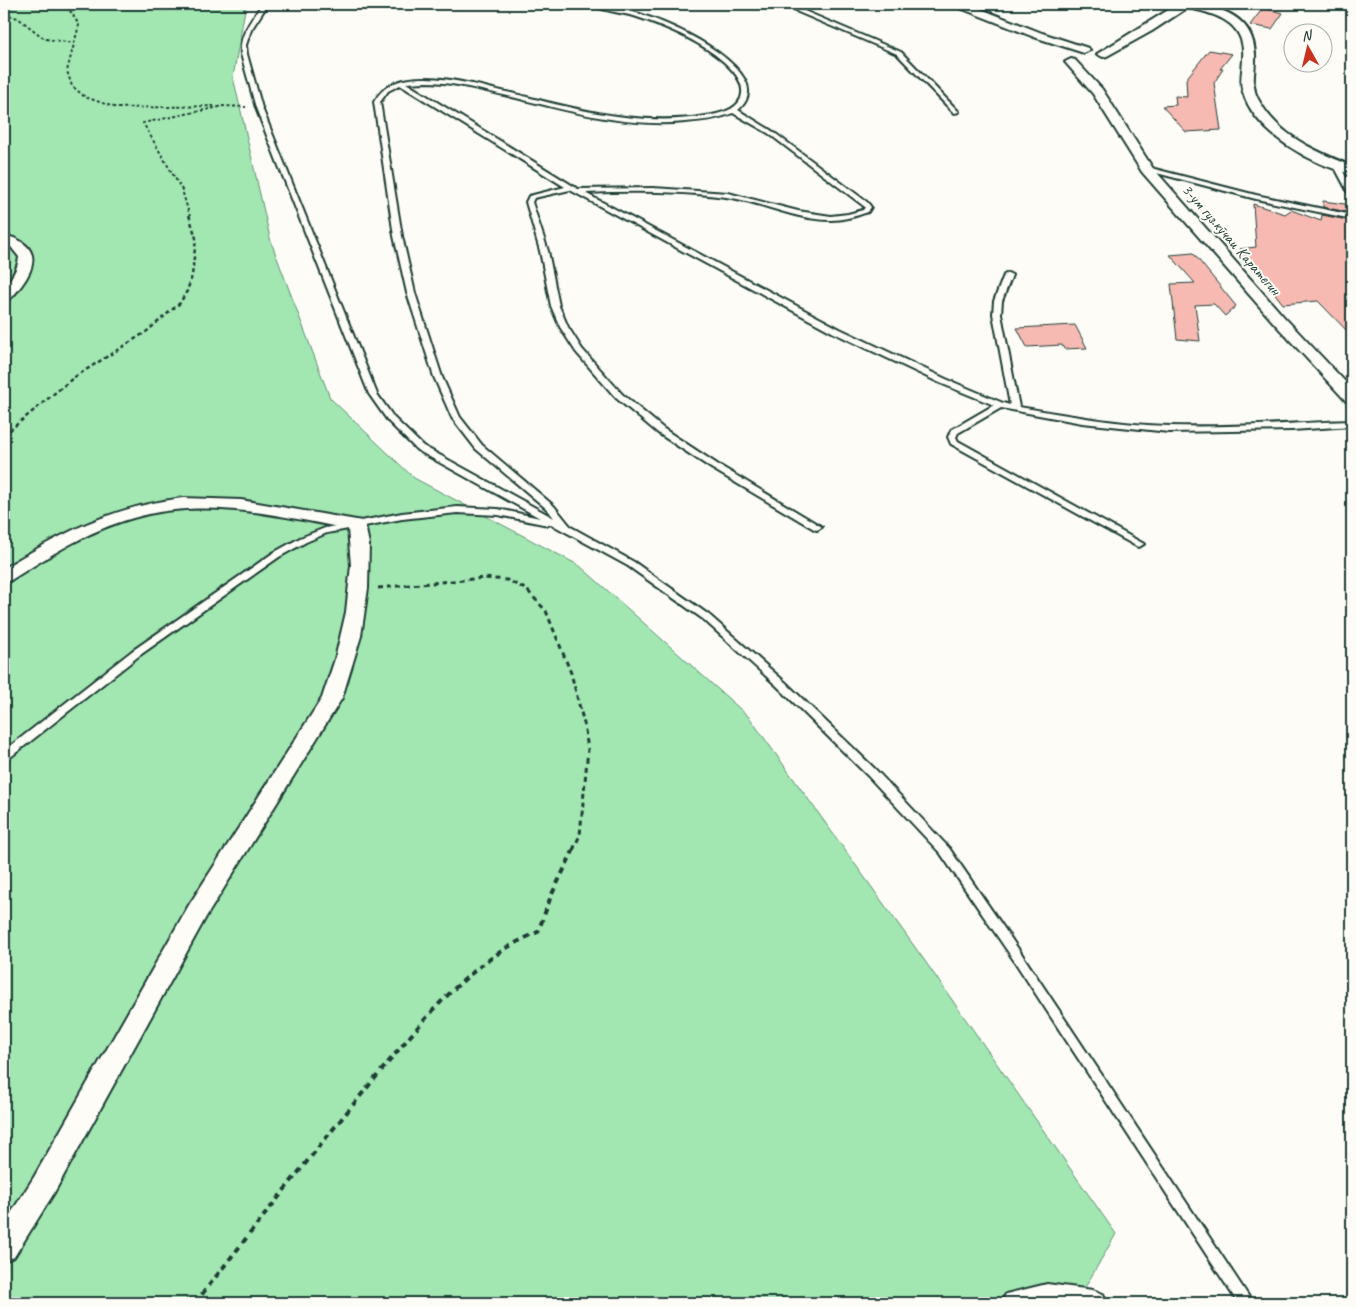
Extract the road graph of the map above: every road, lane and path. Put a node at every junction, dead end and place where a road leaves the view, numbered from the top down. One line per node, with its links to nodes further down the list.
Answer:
1 (61, 4): 9 (path)
2 (265, 4): 16 (lane)
3 (593, 4): 17 (lane)
4 (792, 4): 18 (lane)
5 (959, 4): 8 (street)
6 (1185, 4): 12 (street); 19 (street)
7 (4, 14): 9 (path)
8 (1038, 35): 10 (street); 11 (street, 3-ум гуз.кӯчаи Каратегин)
9 (75, 43): 15 (path)
10 (1084, 50): 11 (street); 12 (street)
11 (1067, 59): 12 (street); 14 (street, 3-ум гуз.кӯчаи Каратегин)
12 (1098, 64): 14 (street)
13 (400, 82): 17 (lane); 22 (lane); 36 (lane)
14 (1098, 92): 20 (street, 3-ум гуз.кӯчаи Каратегин)
15 (224, 106): 16 (path); 32 (path)
16 (259, 108): 33 (lane)
17 (733, 110): 22 (lane)
18 (956, 112)
19 (1336, 164): 21 (street); 23 (lane)
20 (1147, 169): 24 (lane); 28 (street, 3-ум гуз.кӯчаи Каратегин)
21 (1352, 170)
22 (574, 189): 29 (lane); 35 (lane)
23 (1352, 194)
24 (1352, 217)
25 (4, 239): 27 (street)
26 (1008, 275): 30 (lane)
27 (4, 297)
28 (1352, 398)
29 (1000, 405): 30 (lane); 37 (lane)
30 (1015, 410): 31 (lane)
31 (1352, 423)
32 (4, 436)
33 (559, 524): 34 (lane); 36 (lane)
34 (356, 525): 38 (street); 39 (street); 40 (lane)
35 (817, 528)
36 (569, 530): 45 (lane)
37 (1139, 544)
38 (4, 576)
39 (358, 590): 41 (street); 42 (path)
40 (4, 756)
41 (4, 1248)
42 (195, 1303)
43 (1016, 1303): 44 (street)
44 (1093, 1303)
45 (1246, 1303)

